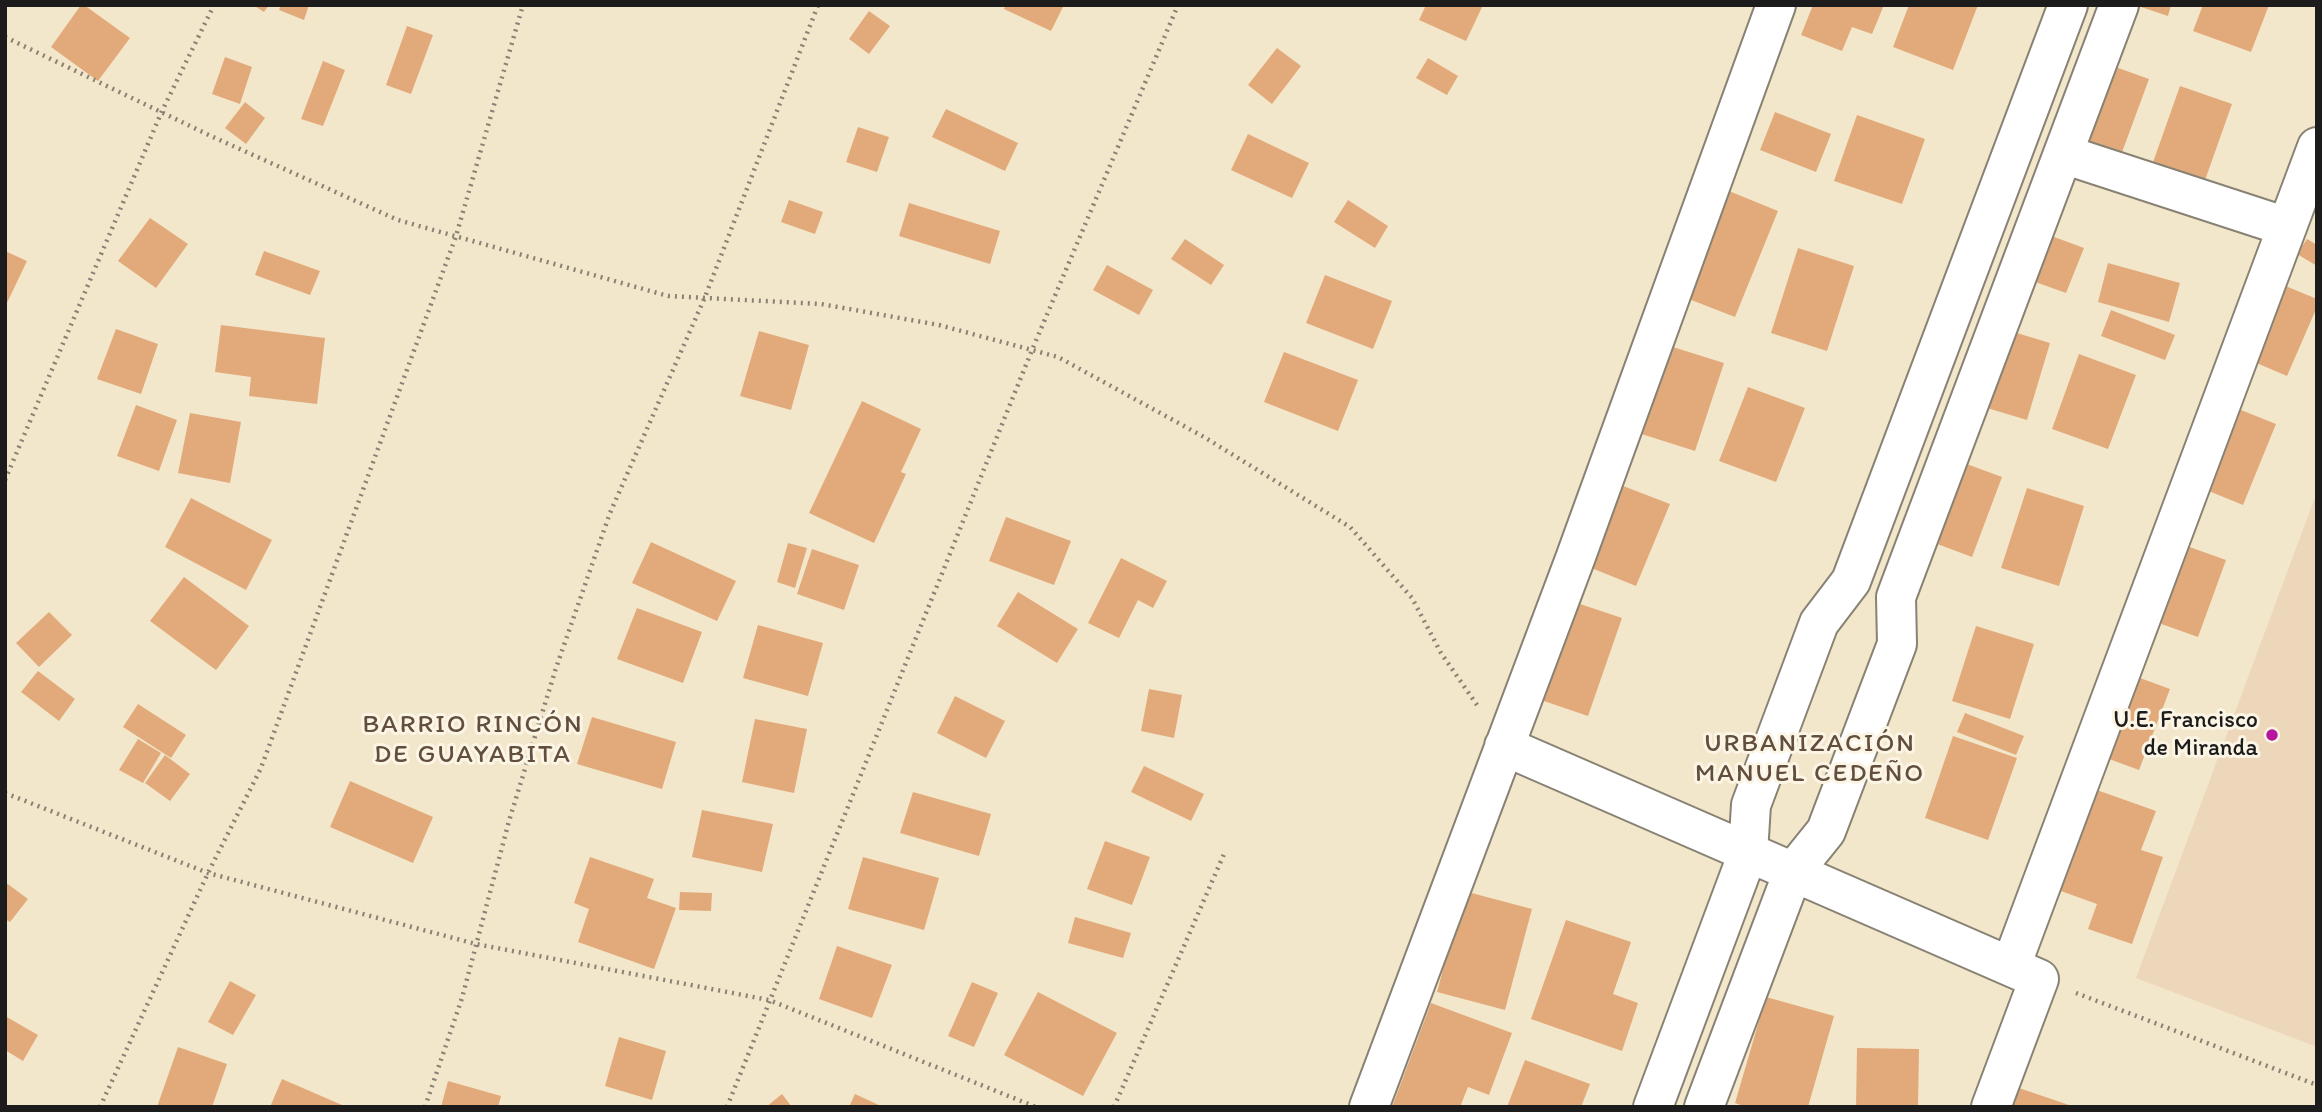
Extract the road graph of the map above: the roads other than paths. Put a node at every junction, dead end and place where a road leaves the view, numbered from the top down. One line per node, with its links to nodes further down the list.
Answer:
1 (1776, 5): 9 (street)
2 (2068, 5): 7 (street)
3 (2119, 5): 5 (street)
4 (2317, 147): 6 (street)
5 (2063, 154): 6 (street); 8 (street)
6 (2287, 227): 12 (street)
7 (1852, 581): 8 (street); 10 (street)
8 (1896, 597): 11 (street)
9 (1504, 747): 10 (street); 13 (street)
10 (1748, 853): 11 (street); 14 (street)
11 (1793, 872): 12 (street); 15 (street)
12 (2025, 973): 16 (street)
13 (1369, 1107)
14 (1653, 1107)
15 (1704, 1107)
16 (1991, 1107)

